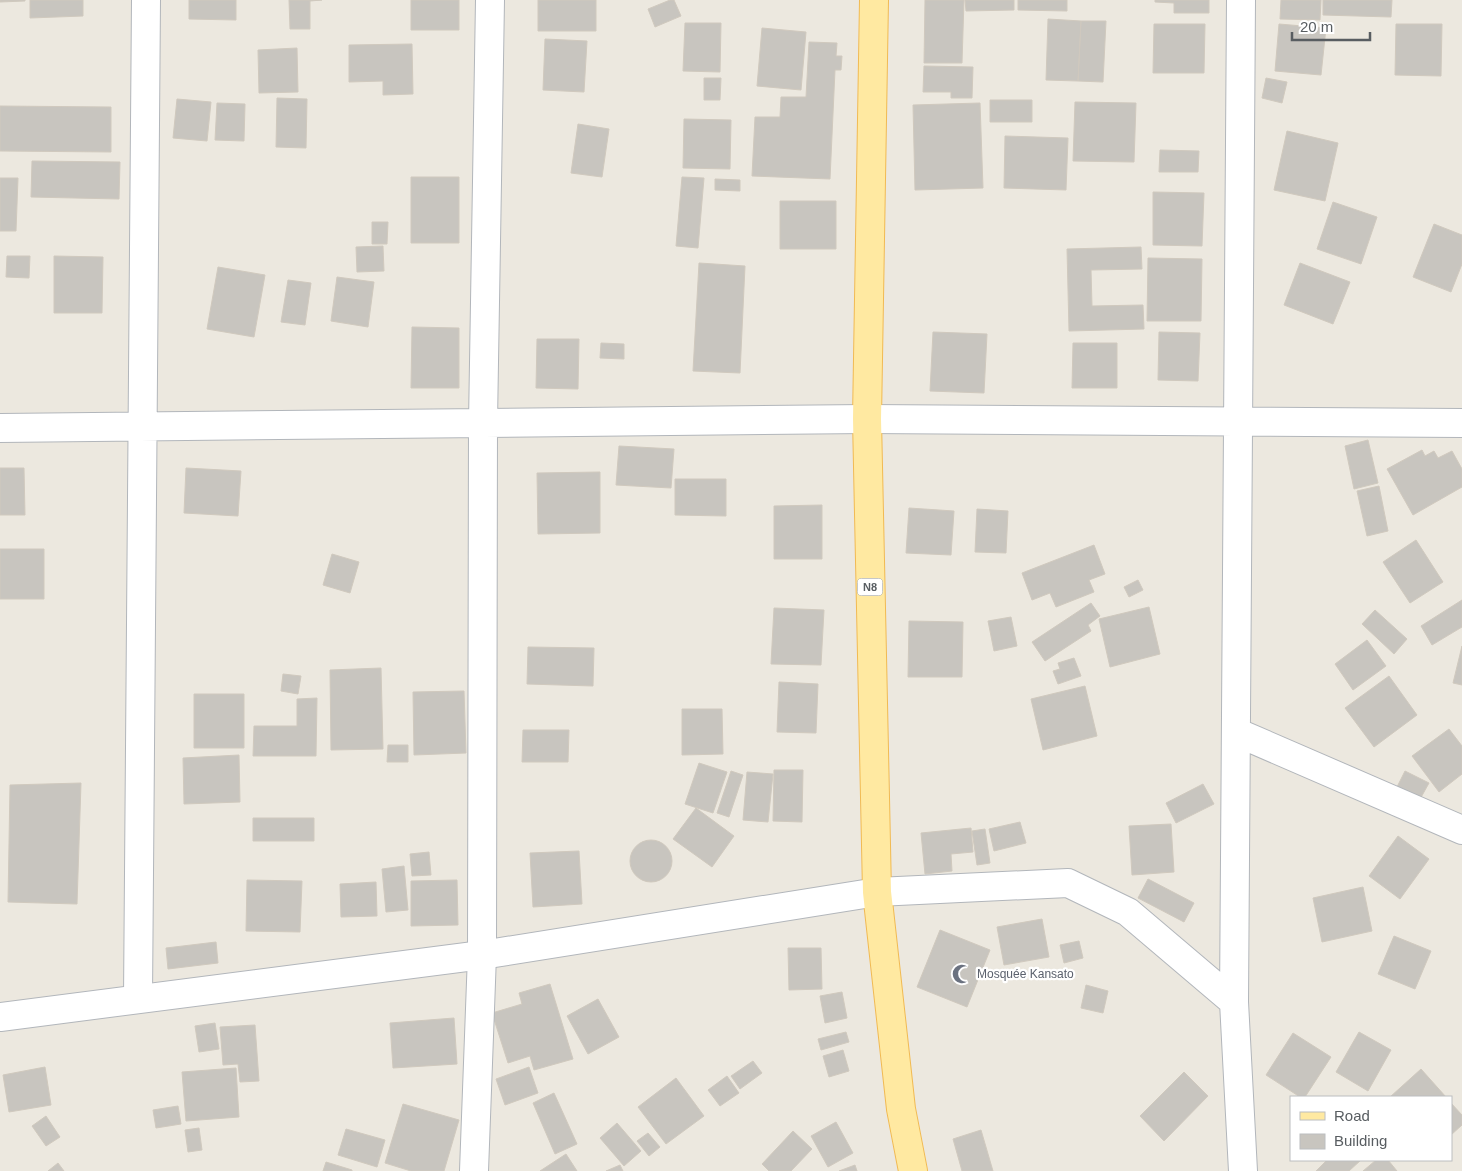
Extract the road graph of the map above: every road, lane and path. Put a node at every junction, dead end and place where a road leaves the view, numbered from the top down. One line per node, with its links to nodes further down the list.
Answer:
1 (146, 0): 9 (street)
2 (490, 0): 8 (street)
3 (874, 0): 5 (main road, N8)
4 (1241, 0): 6 (street)
5 (867, 420): 6 (street); 8 (street); 13 (main road, N8)
6 (1238, 421): 7 (street); 11 (street)
7 (1462, 422)
8 (483, 423): 9 (street); 14 (street)
9 (143, 426): 10 (street); 15 (street)
10 (0, 428)
11 (1236, 732): 12 (street); 16 (street)
12 (1462, 830)
13 (877, 892): 14 (street); 16 (street); 19 (main road, N8)
14 (482, 955): 15 (street); 18 (street)
15 (138, 998): 17 (street)
16 (1234, 1002): 20 (street)
17 (0, 1017)
18 (474, 1171)
19 (913, 1171)
20 (1243, 1171)

